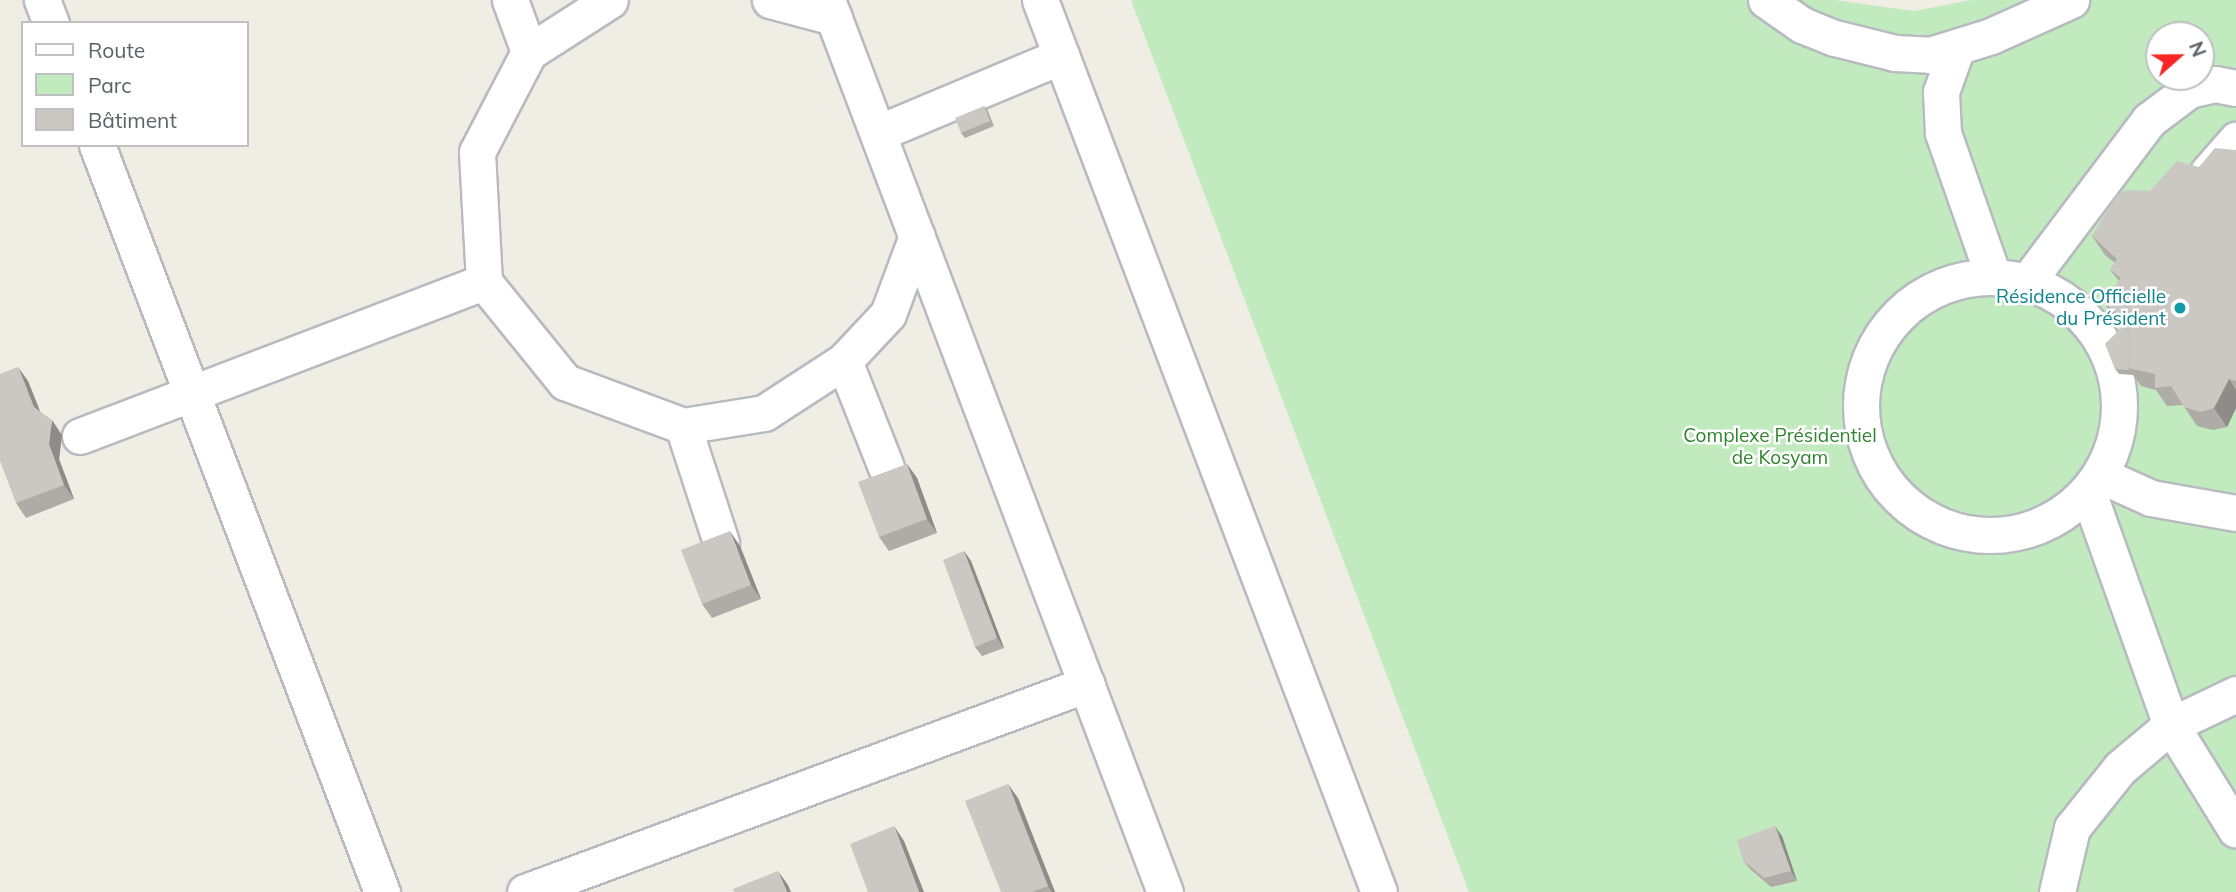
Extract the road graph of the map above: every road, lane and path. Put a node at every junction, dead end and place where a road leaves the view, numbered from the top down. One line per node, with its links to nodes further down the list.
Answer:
1 (42, 0): 9 (lane)
2 (510, 0): 11 (lane)
3 (610, 0): 11 (lane)
4 (770, 0): 8 (lane)
5 (1040, 0): 13 (lane)
6 (1766, 0): 12 (lane)
7 (2071, 0): 10 (lane)
8 (831, 8): 15 (lane)
9 (50, 21)
10 (1956, 50): 12 (lane); 16 (lane)
11 (529, 52): 22 (lane)
12 (1895, 53): 16 (lane)
13 (1061, 56): 15 (lane); 39 (lane)
14 (2236, 88): 23 (lane)
15 (878, 133): 20 (lane)
16 (1943, 133): 21 (lane)
17 (2236, 140): 19 (lane)
18 (98, 147): 25 (lane)
19 (2208, 172)
20 (916, 236): 24 (lane); 32 (lane)
21 (1993, 276): 23 (lane); 29 (lane)
22 (484, 282): 25 (lane); 26 (lane)
23 (2027, 282): 29 (lane)
24 (844, 361): 26 (lane); 28 (lane)
25 (192, 393): 27 (lane); 36 (lane)
26 (682, 426): 31 (lane)
27 (80, 436)
28 (886, 467)
29 (2094, 483): 30 (lane); 34 (lane)
30 (2236, 513)
31 (721, 542)
32 (1087, 684): 37 (lane); 38 (lane)
33 (2236, 694): 34 (lane)
34 (2171, 725): 35 (lane); 40 (lane)
35 (2236, 830)
36 (382, 892)
37 (525, 892)
38 (1165, 892)
39 (1379, 892)
40 (2057, 892)

